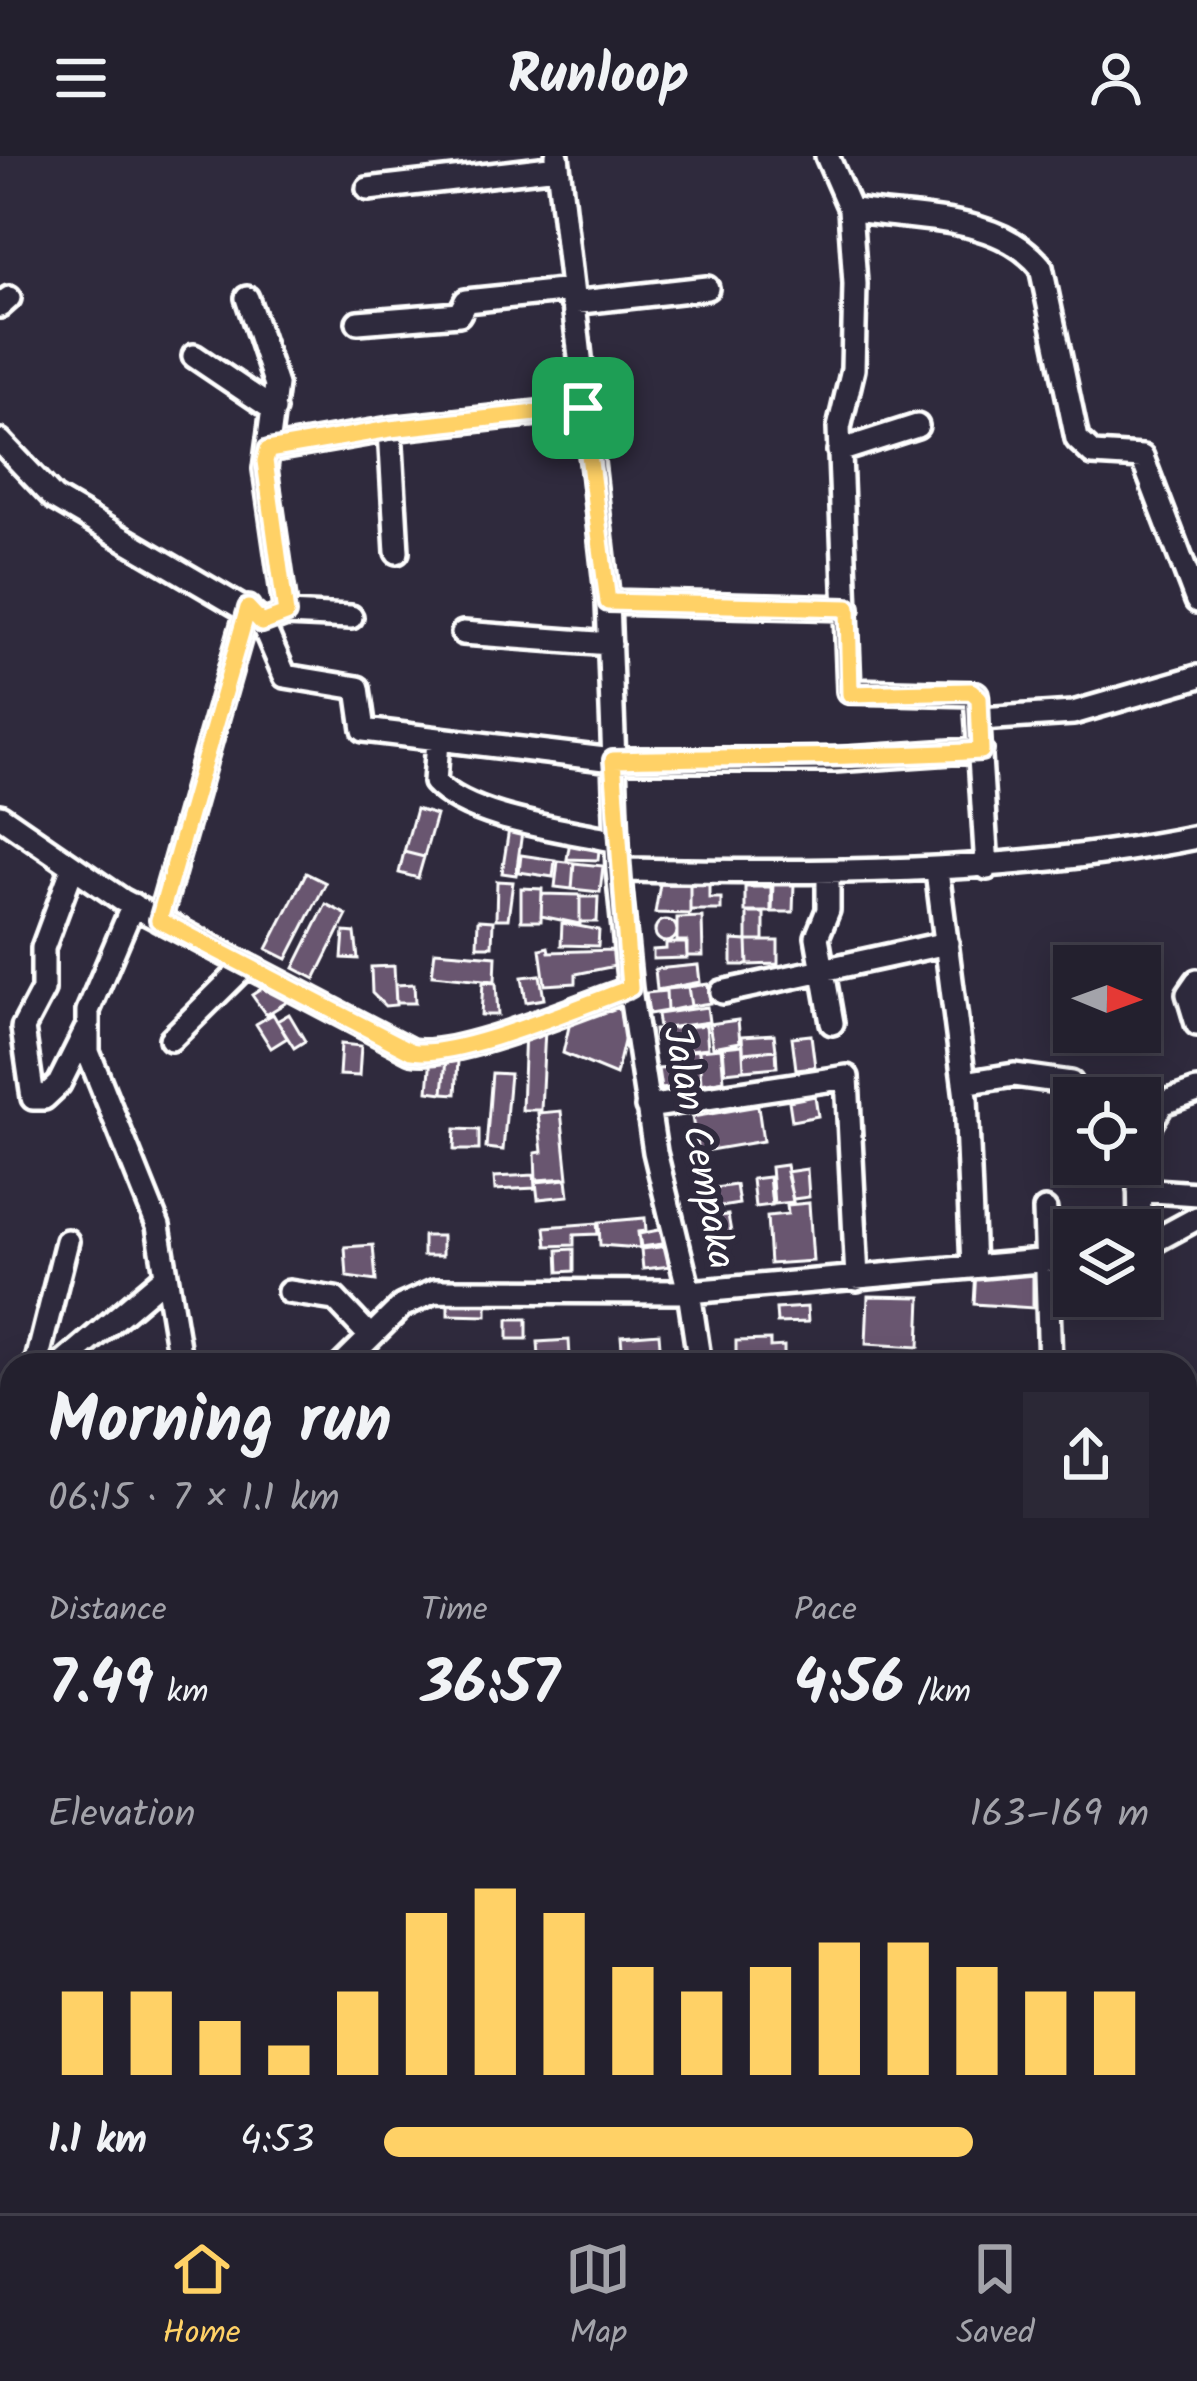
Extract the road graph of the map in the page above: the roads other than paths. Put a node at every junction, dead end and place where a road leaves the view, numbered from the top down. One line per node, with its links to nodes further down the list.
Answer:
1 (827, 156): 4 (street)
2 (558, 162): 3 (street); 6 (street, Jalan Cempaka)
3 (368, 189)
4 (850, 209): 16 (street); 18 (street)
5 (707, 288): 6 (street)
6 (572, 296): 8 (street); 10 (street, Jalan Cempaka)
7 (248, 298): 11 (street)
8 (358, 322)
9 (194, 356): 11 (street)
10 (583, 408): 13 (street); 19 (street, Jalan Cempaka)
11 (274, 410): 15 (street)
12 (917, 426): 16 (street)
13 (390, 429): 15 (street); 17 (street)
14 (0, 441): 22 (street)
15 (268, 450): 21 (street)
16 (839, 452): 20 (street)
17 (397, 552)
18 (1197, 601)
19 (608, 602): 20 (street); 25 (street, Jalan Cempaka)
20 (848, 608): 27 (street)
21 (286, 614): 22 (street); 23 (street)
22 (255, 616): 28 (street); 40 (street)
23 (351, 617)
24 (463, 633): 25 (street)
25 (610, 644): 30 (street, Jalan Cempaka)
26 (1197, 677): 27 (street)
27 (980, 718): 29 (street)
28 (438, 740): 30 (street); 33 (street)
29 (981, 751): 30 (street); 35 (street)
30 (613, 760): 33 (street, Jalan Cempaka)
31 (0, 816): 34 (street)
32 (1197, 837): 35 (street)
33 (617, 841): 36 (street, Jalan Cempaka)
34 (74, 867): 39 (street); 49 (street)
35 (987, 868): 37 (street)
36 (618, 870): 38 (street); 45 (street, Jalan Cempaka)
37 (937, 872): 38 (street); 41 (street)
38 (829, 873): 43 (street)
39 (133, 905): 40 (street); 49 (street)
40 (159, 920): 42 (street)
41 (947, 944): 43 (street); 52 (street)
42 (246, 965): 45 (street); 50 (street)
43 (822, 972): 46 (street); 47 (street)
44 (1197, 981): 48 (street)
45 (630, 988): 55 (street, Jalan Cempaka)
46 (722, 992)
47 (832, 1023)
48 (1197, 1024)
49 (86, 1029): 67 (street)
50 (171, 1039)
51 (1053, 1080): 52 (street)
52 (964, 1083): 66 (street)
53 (1197, 1091): 54 (street)
54 (1161, 1106)
55 (647, 1107): 68 (street); 70 (street, Jalan Cempaka)
56 (1139, 1185): 57 (street)
57 (1139, 1190): 58 (street); 59 (street)
58 (1197, 1195)
59 (1139, 1209)
60 (1045, 1210): 65 (street)
61 (1197, 1218): 62 (street)
62 (1161, 1238)
63 (67, 1241): 72 (street)
64 (1053, 1260): 65 (street)
65 (1043, 1261): 66 (street); 77 (street)
66 (973, 1267): 68 (street)
67 (166, 1276): 73 (street); 74 (street)
68 (856, 1279): 70 (street)
69 (289, 1292): 71 (street)
70 (689, 1292): 71 (street); 76 (street, Jalan Cempaka)
71 (368, 1335): 75 (street)
72 (39, 1353)
73 (75, 1353)
74 (179, 1353)
75 (352, 1353)
76 (698, 1353)
77 (1049, 1353)

